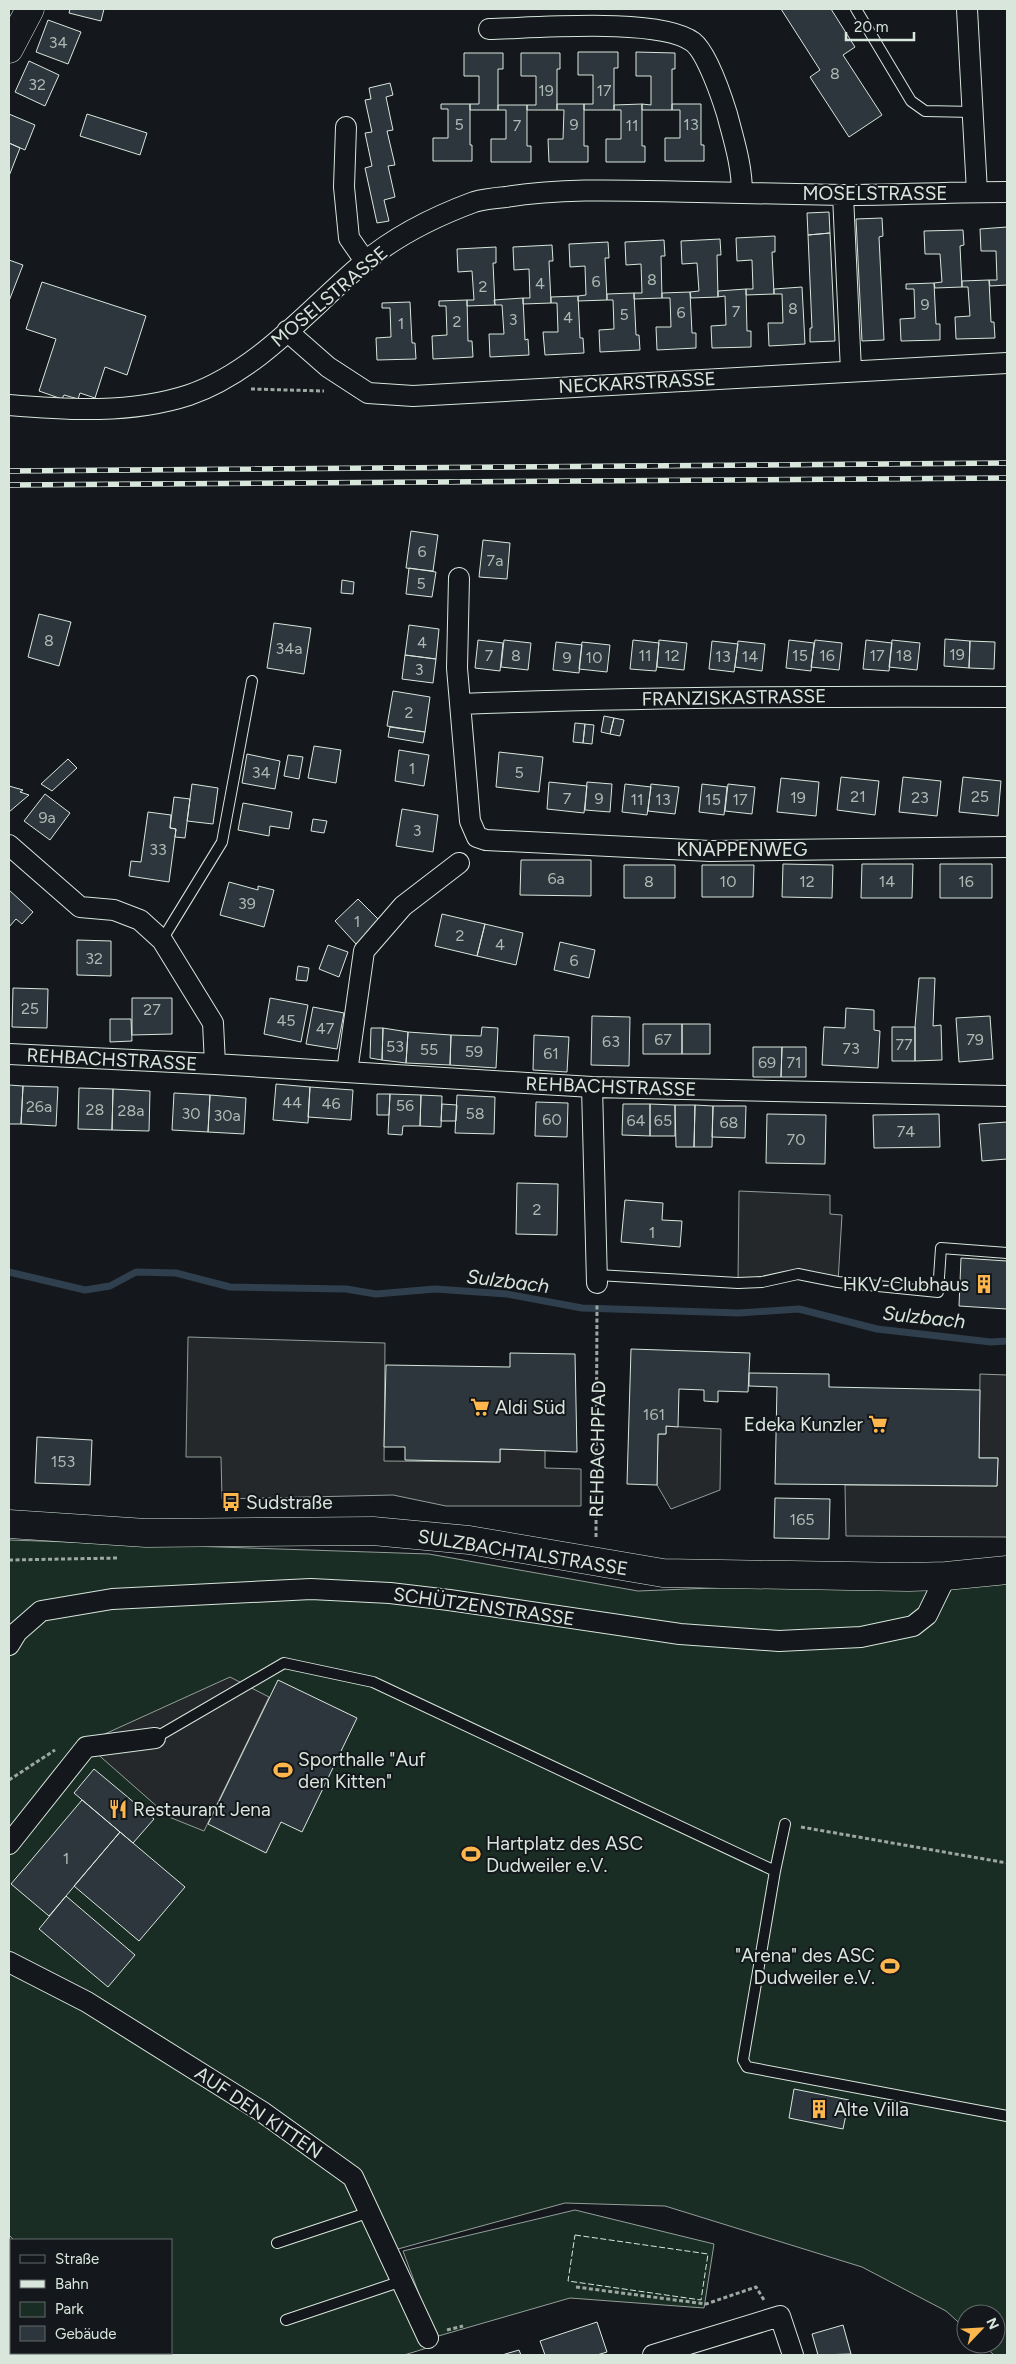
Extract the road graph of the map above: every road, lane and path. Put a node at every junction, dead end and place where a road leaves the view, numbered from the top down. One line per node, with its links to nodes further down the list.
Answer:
1 (30, 9): 5 (main road)
2 (856, 9): 6 (lane)
3 (968, 9): 6 (street)
4 (489, 29): 10 (street)
5 (9, 49)
6 (973, 112): 8 (street)
7 (346, 127): 12 (street)
8 (977, 192): 9 (street, MOSELSTRASSE); 11 (street, MOSELSTRASSE)
9 (1007, 192)
10 (742, 193): 11 (street, MOSELSTRASSE); 12 (street, MOSELSTRASSE)
11 (843, 195): 15 (street)
12 (365, 261): 13 (street, MOSELSTRASSE)
13 (287, 332): 15 (street, NECKARSTRASSE); 18 (street, MOSELSTRASSE)
14 (1007, 363): 15 (street, NECKARSTRASSE)
15 (851, 371)
16 (243, 388): 17 (path)
17 (330, 392)
18 (9, 405)
19 (459, 578): 22 (street)
20 (252, 681): 26 (lane)
21 (1007, 698): 22 (street, FRANZISKASTRASSE)
22 (461, 704): 24 (street, KNAPPENWEG)
23 (9, 845): 26 (street, REHBACHSTRASSE)
24 (1007, 847)
25 (460, 863): 29 (street)
26 (162, 940): 28 (street, REHBACHSTRASSE)
27 (9, 1054): 28 (street, REHBACHSTRASSE)
28 (215, 1064): 29 (street, REHBACHSTRASSE)
29 (347, 1072): 30 (street, REHBACHSTRASSE)
30 (592, 1087): 31 (street, REHBACHSTRASSE); 33 (street)
31 (1007, 1096)
32 (1007, 1252): 33 (lane)
33 (597, 1279): 35 (path, REHBACHPFAD)
34 (9, 1524): 35 (main road, SULZBACHTALSTRASSE)
35 (596, 1562): 37 (main road, SULZBACHTALSTRASSE)
36 (1007, 1570): 37 (main road, SULZBACHTALSTRASSE)
37 (946, 1576): 38 (street, SCHÜTZENSTRASSE)
38 (9, 1645)
39 (155, 1738): 40 (street); 45 (lane)
40 (86, 1748): 41 (path); 43 (street)
41 (9, 1780)
42 (785, 1824): 44 (path); 45 (lane)
43 (9, 1844)
44 (1007, 1863)
45 (774, 1871): 47 (lane)
46 (9, 1962): 48 (street, AUF DEN KITTEN)
47 (1007, 2116)
48 (370, 2212): 49 (lane); 50 (street, AUF DEN KITTEN)
49 (278, 2243)
50 (402, 2281): 53 (lane); 54 (street, AUF DEN KITTEN)
51 (576, 2286): 52 (path)
52 (763, 2300)
53 (286, 2320)
54 (428, 2338)
55 (653, 2355): 56 (street)
56 (793, 2355)

